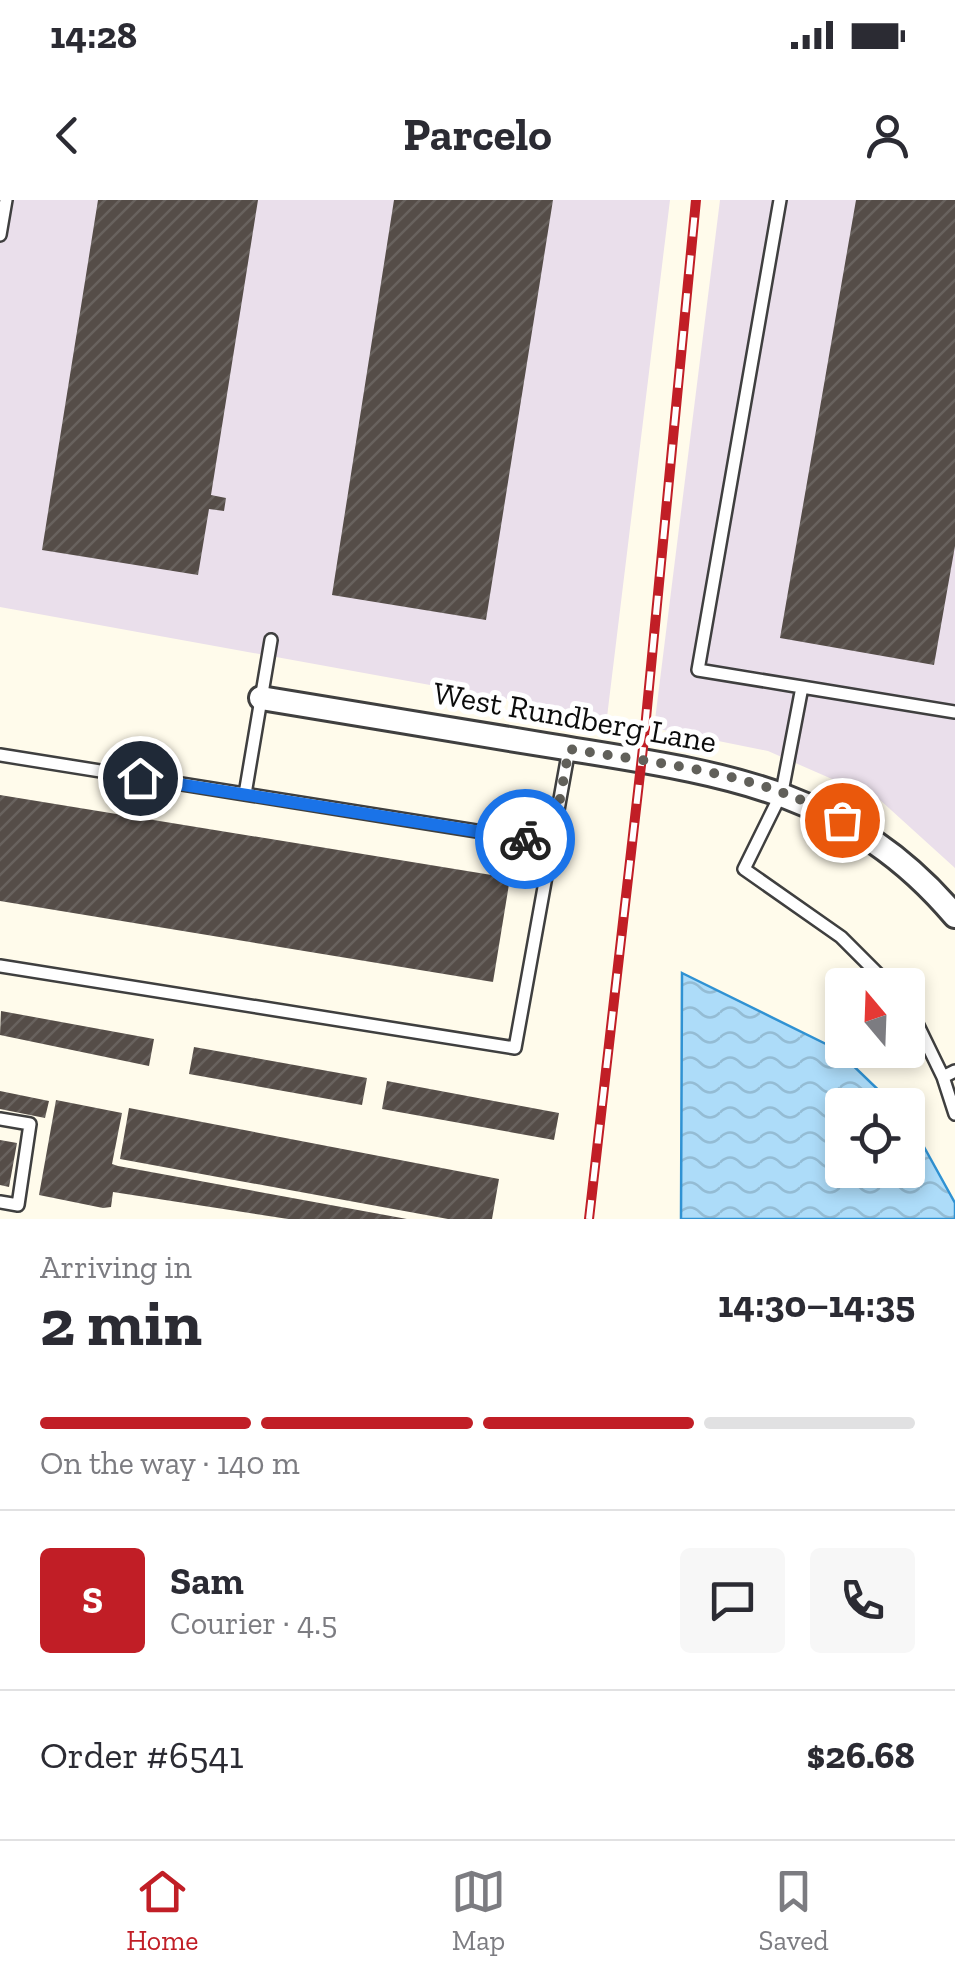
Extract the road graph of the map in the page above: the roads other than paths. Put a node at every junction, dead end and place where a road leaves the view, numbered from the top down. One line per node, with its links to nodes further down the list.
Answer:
1 (6, 200): 3 (lane)
2 (780, 200): 5 (lane)
3 (0, 235)
4 (271, 640): 6 (lane)
5 (802, 687): 7 (lane); 10 (lane)
6 (261, 698): 8 (street, West Rundberg Lane); 11 (lane)
7 (955, 712)
8 (569, 749): 10 (street, West Rundberg Lane); 12 (lane)
9 (0, 755): 11 (lane)
10 (782, 792): 13 (street, West Rundberg Lane); 15 (lane)
11 (246, 794): 12 (lane)
12 (552, 843): 14 (lane)
13 (953, 910)
14 (0, 966)
15 (872, 968)
16 (925, 1034): 17 (lane)
17 (949, 1074): 18 (lane)
18 (955, 1114)
19 (0, 1118): 20 (lane)
20 (0, 1202)

